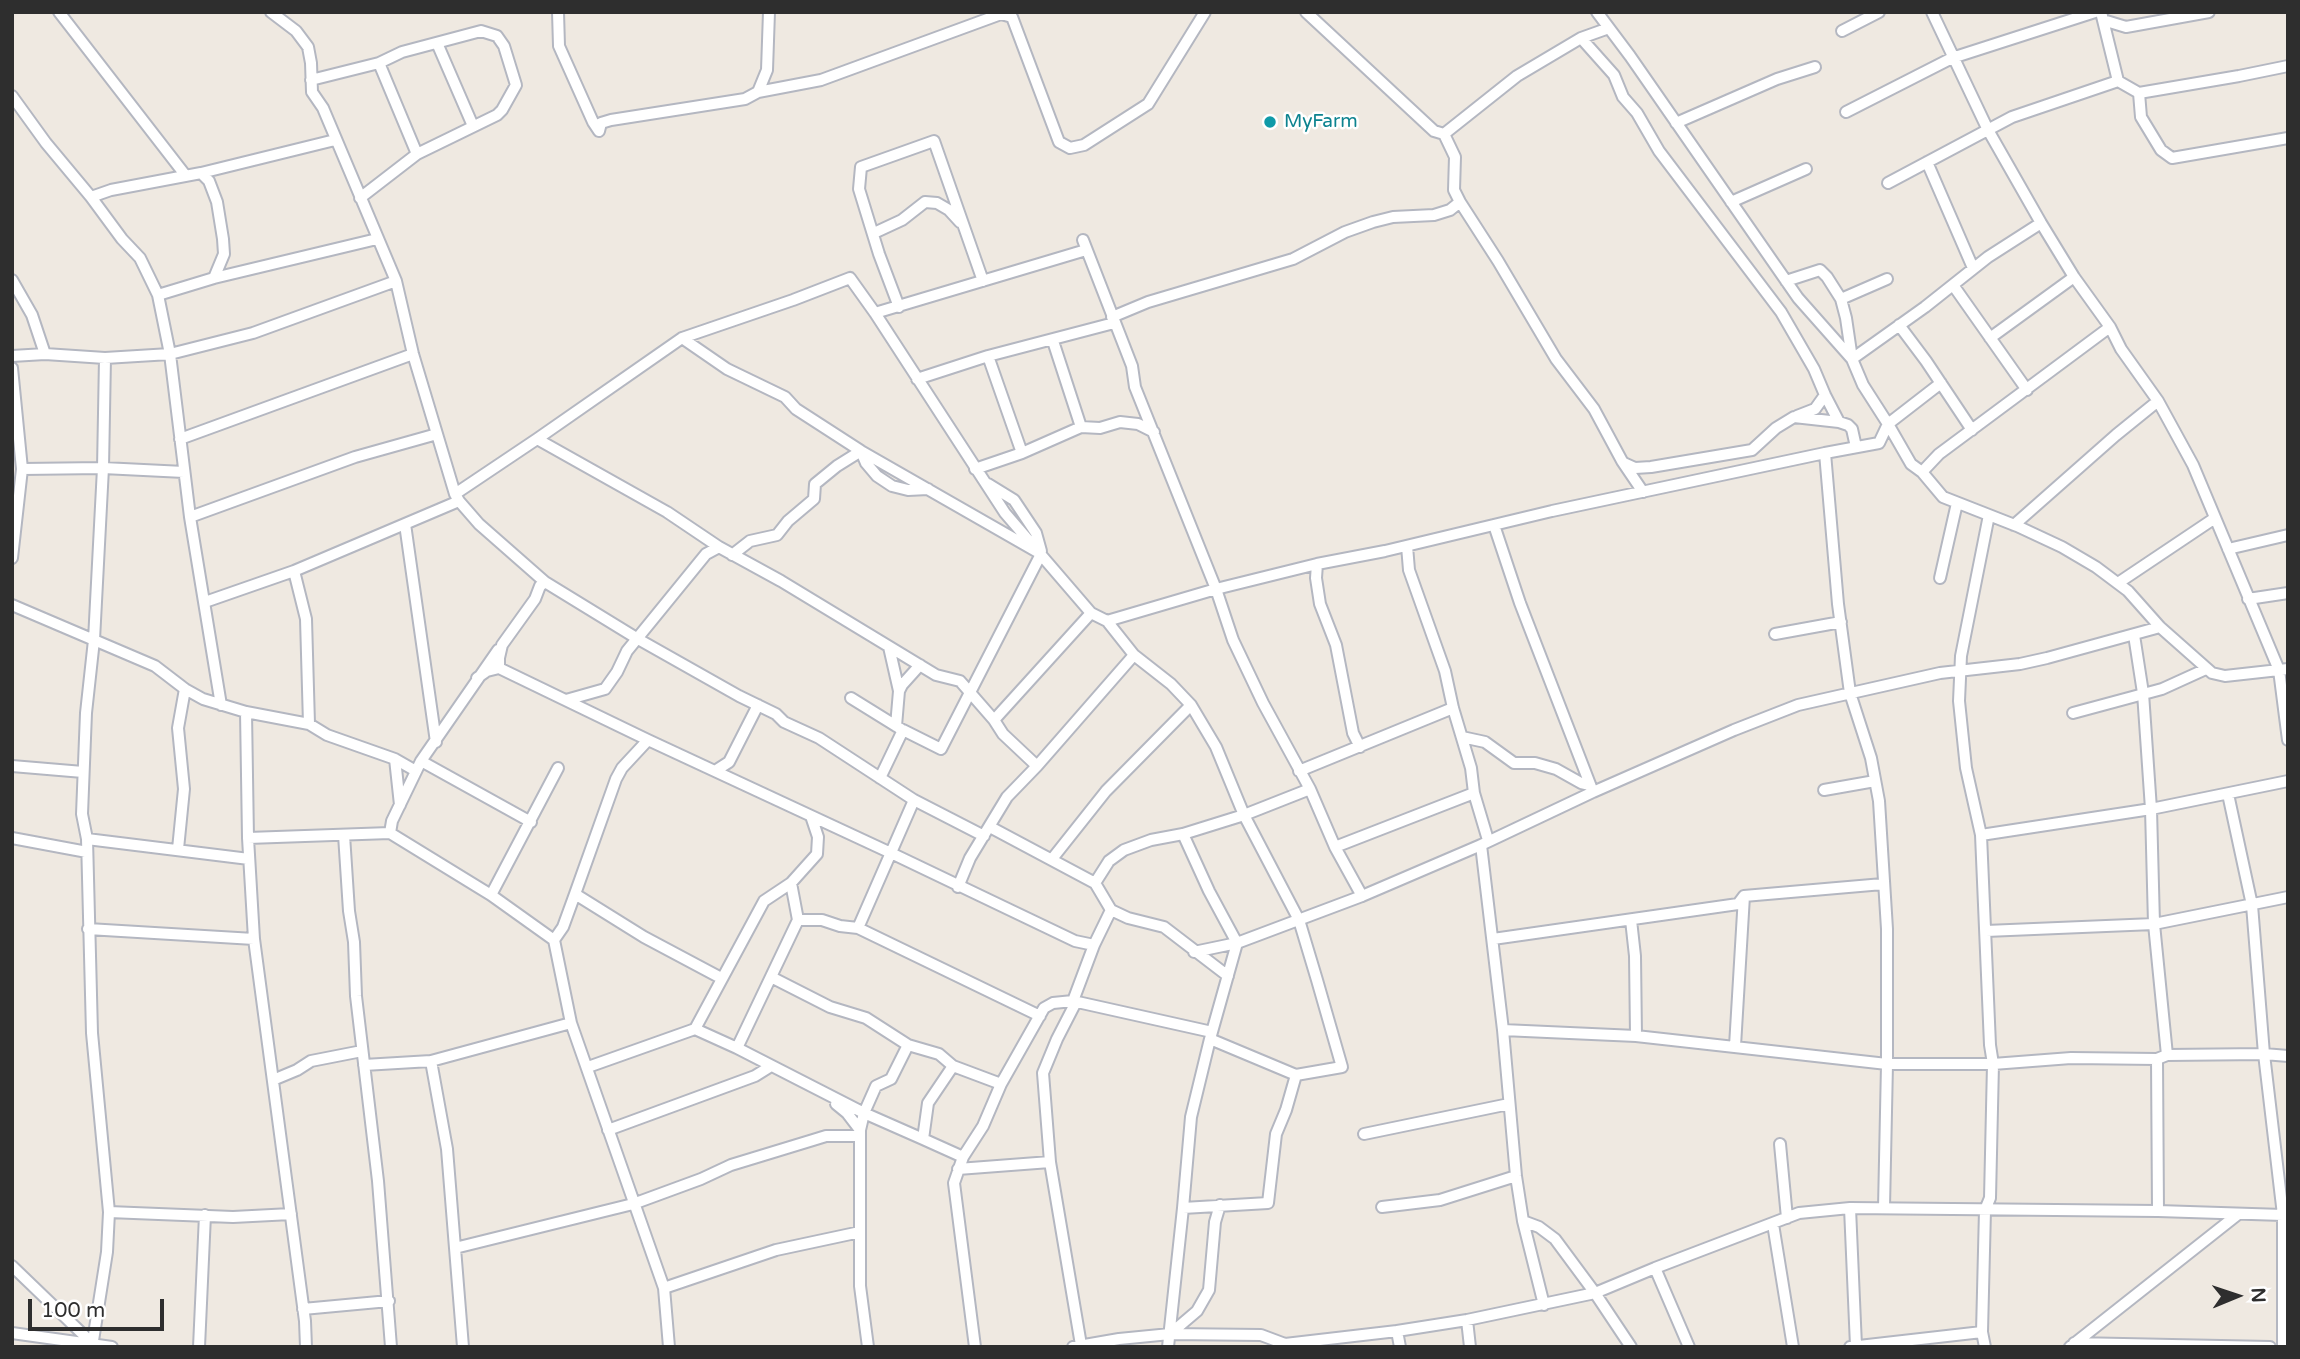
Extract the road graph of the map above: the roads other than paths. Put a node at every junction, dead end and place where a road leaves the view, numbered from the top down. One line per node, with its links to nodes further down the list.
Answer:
1 (59, 12): 36 (street)
2 (271, 12): 20 (street)
3 (558, 12): 22 (street)
4 (769, 12): 22 (street)
5 (1205, 12): 22 (street)
6 (1306, 12): 29 (street)
7 (1597, 12): 12 (street)
8 (1879, 12): 13 (street)
9 (1932, 12): 16 (street)
10 (2209, 12): 11 (street)
11 (2100, 15): 16 (street); 21 (street)
12 (1609, 28): 14 (street); 26 (street)
13 (1842, 32)
14 (1581, 38): 29 (street); 76 (street)
15 (438, 43): 17 (street); 27 (street); 27 (street)
16 (1952, 58): 25 (street); 28 (street)
17 (379, 63): 20 (street); 32 (street)
18 (2288, 66): 23 (street)
19 (1815, 67): 26 (street)
20 (311, 80): 31 (street)
21 (2118, 81): 23 (street); 28 (street)
22 (758, 92)
23 (2139, 93): 30 (street)
24 (12, 96): 38 (street)
25 (1846, 112)
26 (1676, 123): 41 (street)
27 (473, 126): 32 (street)
28 (1988, 130): 33 (street); 42 (street)
29 (1444, 134): 40 (street)
30 (2288, 138)
31 (335, 140): 35 (street); 39 (street)
32 (417, 154): 39 (street)
33 (1927, 162): 37 (street); 46 (street)
34 (1806, 169): 41 (street)
35 (201, 173): 36 (street); 48 (street)
36 (186, 176): 38 (street)
37 (1888, 183)
38 (92, 197): 55 (street)
39 (360, 198): 45 (street)
40 (1460, 202): 59 (street); 91 (street)
41 (1731, 202): 53 (street)
42 (2041, 223): 46 (street); 47 (street)
43 (964, 226): 44 (street); 44 (street); 52 (street)
44 (874, 233): 57 (street)
45 (377, 239): 48 (street); 51 (street)
46 (1973, 268): 54 (street)
47 (2074, 277): 61 (street); 63 (street)
48 (214, 278): 55 (street)
49 (1887, 279): 56 (street)
50 (12, 280): 65 (street)
51 (396, 281): 66 (street); 67 (street)
52 (983, 281): 57 (street); 59 (street)
53 (1786, 281): 56 (street); 71 (street)
54 (1953, 285): 60 (street); 63 (street)
55 (158, 295): 66 (street)
56 (1841, 299): 71 (street)
57 (899, 307): 58 (street)
58 (875, 313): 62 (street); 73 (street)
59 (1113, 320): 64 (street); 83 (street)
60 (1899, 325): 71 (street); 74 (street)
61 (2110, 327): 75 (street); 77 (street)
62 (682, 338): 86 (street); 88 (street)
63 (1990, 338): 75 (street)
64 (1053, 341): 69 (street); 81 (street)
65 (45, 354): 68 (street); 70 (street)
66 (170, 354): 70 (street); 85 (street)
67 (413, 355): 84 (street); 85 (street)
68 (12, 356)
69 (988, 356): 73 (street); 89 (street)
70 (105, 358): 92 (street)
71 (1852, 359): 80 (street)
72 (12, 368): 93 (street)
73 (917, 379): 94 (street)
74 (1941, 383): 80 (street); 82 (street)
75 (2027, 390): 82 (street)
76 (1825, 396): 78 (street); 79 (street)
77 (2158, 401): 104 (street); 107 (street)
78 (1794, 417): 79 (street); 91 (street)
79 (1839, 422): 87 (street)
80 (1888, 424): 87 (street); 96 (street)
81 (1082, 427): 83 (street); 89 (street)
82 (1972, 430): 96 (street)
83 (1154, 432): 121 (street)
84 (437, 434): 99 (street); 103 (street)
85 (180, 439): 95 (street)
86 (537, 439): 99 (street); 111 (street)
87 (1856, 447): 90 (street)
88 (861, 451): 106 (street); 114 (street)
89 (1021, 453): 94 (street)
90 (1825, 453): 98 (street); 128 (street)
91 (1622, 461): 98 (street)
92 (103, 468): 93 (street); 95 (street); 133 (street)
93 (22, 469): 115 (street)
94 (975, 469): 97 (street)
95 (184, 472): 103 (street)
96 (1922, 472): 100 (street)
97 (984, 482): 101 (street); 113 (street)
98 (1643, 492): 108 (street)
99 (457, 498): 105 (street); 119 (street)
100 (1957, 503): 102 (street); 118 (street)
101 (1005, 513): 106 (street); 113 (street)
102 (1989, 515): 107 (street); 141 (street)
103 (190, 517): 124 (street)
104 (2215, 518): 112 (street); 120 (street)
105 (405, 524): 117 (street); 162 (street)
106 (987, 525): 113 (street)
107 (2014, 525): 120 (street)
108 (1494, 526): 110 (street); 177 (street)
109 (2288, 535): 112 (street)
110 (1407, 546): 116 (street); 153 (street)
111 (719, 547): 114 (street); 132 (street)
112 (2228, 549): 123 (street)
113 (1041, 554): 126 (street); 145 (street)
114 (732, 555): 135 (street)
115 (12, 558)
116 (1317, 564): 121 (street); 163 (street)
117 (294, 571): 124 (street); 157 (street)
118 (1940, 578)
119 (545, 582): 132 (street); 134 (street)
120 (2118, 583): 129 (street)
121 (1216, 589): 127 (street); 171 (street)
122 (2288, 593): 123 (street)
123 (2248, 599): 140 (street)
124 (205, 602): 150 (street)
125 (12, 605): 133 (street)
126 (1091, 613): 127 (street); 156 (street)
127 (1107, 621): 136 (street)
128 (1841, 622): 130 (street); 146 (street)
129 (2160, 627): 131 (street); 139 (street)
130 (1775, 634)
131 (2134, 635): 141 (street); 147 (street)
132 (638, 639): 149 (street); 151 (street)
133 (94, 640): 143 (street); 172 (street)
134 (502, 645): 138 (street); 142 (street)
135 (889, 647): 137 (street); 144 (street)
136 (1134, 655): 152 (street); 168 (street)
137 (919, 665): 144 (street); 145 (street)
138 (499, 668): 142 (street); 149 (street)
139 (2206, 669): 140 (street); 147 (street)
140 (2283, 669): 161 (street)
141 (1959, 670): 146 (street); 192 (street)
142 (477, 678): 162 (street)
143 (185, 688): 150 (street); 198 (street)
144 (899, 691): 158 (street)
145 (969, 693): 156 (street); 158 (street)
146 (1850, 693): 175 (street); 177 (street)
147 (2143, 693): 155 (street); 184 (street)
148 (851, 698): 158 (street)
149 (566, 701): 160 (street)
150 (221, 705): 154 (street)
151 (758, 705): 165 (street); 174 (street)
152 (1191, 705): 185 (street); 202 (street)
153 (1453, 708): 159 (street); 163 (street)
154 (246, 712): 157 (street); 194 (street)
155 (2073, 713)
156 (994, 720): 168 (street)
157 (309, 724): 164 (street)
158 (900, 728): 174 (street)
159 (1462, 737): 177 (street); 180 (street)
160 (648, 740): 170 (street); 207 (street)
161 (2288, 740)
162 (436, 742): 167 (street)
163 (1360, 747): 171 (street)
164 (395, 759): 167 (street); 183 (street)
165 (729, 762): 170 (street); 173 (street)
166 (12, 765): 172 (street)
167 (419, 766): 183 (street); 187 (street)
168 (1037, 766): 188 (street)
169 (558, 768): 187 (street)
170 (715, 771): 173 (street)
171 (1299, 771): 178 (street)
172 (83, 772): 195 (street)
173 (731, 778): 186 (street)
174 (880, 778): 182 (street)
175 (1875, 781): 179 (street); 205 (street)
176 (2288, 781): 181 (street)
177 (1591, 788): 196 (street)
178 (1310, 789): 185 (street); 197 (street)
179 (1824, 790)
180 (1474, 793): 196 (street); 197 (street)
181 (2228, 794): 184 (street); 212 (street)
182 (914, 800): 188 (street); 200 (street)
183 (400, 805): 189 (street)
184 (2151, 809): 192 (street); 217 (street)
185 (1244, 815): 190 (street); 215 (street)
186 (811, 816): 200 (street); 203 (street)
187 (531, 822): 208 (street)
188 (987, 831): 202 (street); 206 (street)
189 (390, 833): 191 (street); 208 (street)
190 (1183, 834): 204 (street); 224 (street)
191 (344, 835): 194 (street); 240 (street)
192 (1981, 835): 220 (street)
193 (12, 838): 199 (street)
194 (248, 838): 201 (street)
195 (87, 839): 198 (street); 199 (street)
196 (1485, 843): 209 (street); 222 (street)
197 (1335, 847): 209 (street)
198 (178, 849): 201 (street)
199 (87, 852): 218 (street)
200 (891, 853): 206 (street); 219 (street)
201 (249, 859): 221 (street)
202 (1052, 859): 204 (street)
203 (791, 883): 214 (street); 229 (street)
204 (1095, 883): 213 (street)
205 (1883, 884): 210 (street); 246 (street)
206 (958, 887): 225 (street)
207 (575, 894): 223 (street); 229 (street)
208 (491, 895): 223 (street)
209 (1362, 896): 215 (street)
210 (1744, 896): 216 (street); 238 (street)
211 (2288, 897): 212 (street)
212 (2252, 905): 217 (street); 241 (street)
213 (1111, 910): 225 (street); 226 (street)
214 (797, 920): 219 (street); 228 (street)
215 (1299, 920): 224 (street); 251 (street)
216 (1632, 920): 222 (street); 236 (street)
217 (2154, 924): 220 (street); 243 (street)
218 (88, 929): 221 (street); 274 (street)
219 (858, 929): 231 (street)
220 (1986, 931): 245 (street)
221 (254, 939): 252 (street)
222 (1493, 939): 234 (street)
223 (554, 940): 232 (street)
224 (1237, 943): 226 (street); 227 (street)
225 (1094, 945): 230 (street)
226 (1194, 952): 227 (street)
227 (1228, 976): 235 (street)
228 (771, 977): 237 (street); 239 (street)
229 (721, 978): 233 (street)
230 (1075, 1001): 231 (street); 235 (street); 263 (street)
231 (1040, 1016): 253 (street)
232 (571, 1023): 244 (street); 250 (street)
233 (695, 1029): 239 (street); 250 (street)
234 (1503, 1030): 236 (street); 255 (street)
235 (1211, 1036): 251 (street); 269 (street)
236 (1636, 1036): 238 (street)
237 (908, 1045): 249 (street); 256 (street)
238 (1735, 1046): 246 (street)
239 (737, 1048): 248 (street)
240 (362, 1051): 247 (street); 252 (street)
241 (2264, 1054): 242 (street); 243 (street); 276 (street)
242 (2288, 1056)
243 (2162, 1057): 245 (street); 273 (street)
244 (432, 1061): 247 (street); 283 (street)
245 (1993, 1063): 246 (street); 272 (street)
246 (1887, 1064): 271 (street)
247 (364, 1065): 288 (street)
248 (771, 1066): 254 (street); 257 (street)
249 (953, 1066): 253 (street); 260 (street)
250 (588, 1067): 257 (street)
251 (1296, 1075): 267 (street)
252 (273, 1080): 275 (street)
253 (1002, 1084): 262 (street)
254 (821, 1091): 256 (street); 258 (street)
255 (1509, 1104): 259 (street); 265 (street)
256 (864, 1114): 258 (street); 260 (street)
257 (608, 1130): 266 (street)
258 (860, 1133): 266 (street); 282 (street)
259 (1363, 1134)
260 (923, 1139): 262 (street)
261 (1780, 1144): 279 (street)
262 (963, 1157): 264 (street)
263 (1050, 1162): 264 (street); 301 (street)
264 (958, 1169): 310 (street)
265 (1516, 1176): 268 (street); 280 (street)
266 (634, 1204): 283 (street); 286 (street)
267 (1220, 1205): 269 (street); 295 (street)
268 (1382, 1207)
269 (1183, 1208): 295 (street)
270 (1850, 1208): 271 (street); 279 (street); 302 (street)
271 (1884, 1208): 272 (street)
272 (1985, 1210): 273 (street); 293 (street)
273 (2158, 1210): 278 (street)
274 (109, 1212): 277 (street); 297 (street)
275 (291, 1214): 277 (street); 290 (street)
276 (2285, 1214): 278 (street); 320 (street)
277 (205, 1215): 304 (street)
278 (2237, 1215): 299 (street)
279 (1787, 1218): 281 (street)
280 (1524, 1221): 287 (street); 289 (street)
281 (1773, 1224): 285 (street); 316 (street)
282 (860, 1232): 286 (street); 309 (street)
283 (455, 1248): 307 (street)
284 (12, 1266): 297 (street)
285 (1655, 1268): 287 (street); 315 (street)
286 (664, 1288): 308 (street)
287 (1595, 1293): 289 (street); 314 (street)
288 (389, 1301): 290 (street); 306 (street)
289 (1544, 1305): 291 (street)
290 (303, 1309): 305 (street)
291 (1467, 1320): 292 (street); 313 (street)
292 (1397, 1331): 298 (street); 312 (street)
293 (1982, 1332): 302 (street); 318 (street)
294 (12, 1334): 297 (street)
295 (1170, 1334): 296 (street); 301 (street); 311 (street)
296 (1262, 1341): 298 (street)
297 (92, 1345): 303 (street)
298 (1282, 1345)
299 (2072, 1345): 300 (street)
300 (2104, 1345): 319 (street)
301 (1077, 1346)
302 (1856, 1346): 317 (street)
303 (112, 1347)
304 (199, 1347)
305 (306, 1347)
306 (391, 1347)
307 (463, 1347)
308 (669, 1347)
309 (868, 1347)
310 (975, 1347)
311 (1168, 1347)
312 (1400, 1347)
313 (1471, 1347)
314 (1631, 1347)
315 (1689, 1347)
316 (1793, 1347)
317 (1849, 1347)
318 (1985, 1347)
319 (2270, 1347)
320 (2283, 1347)

